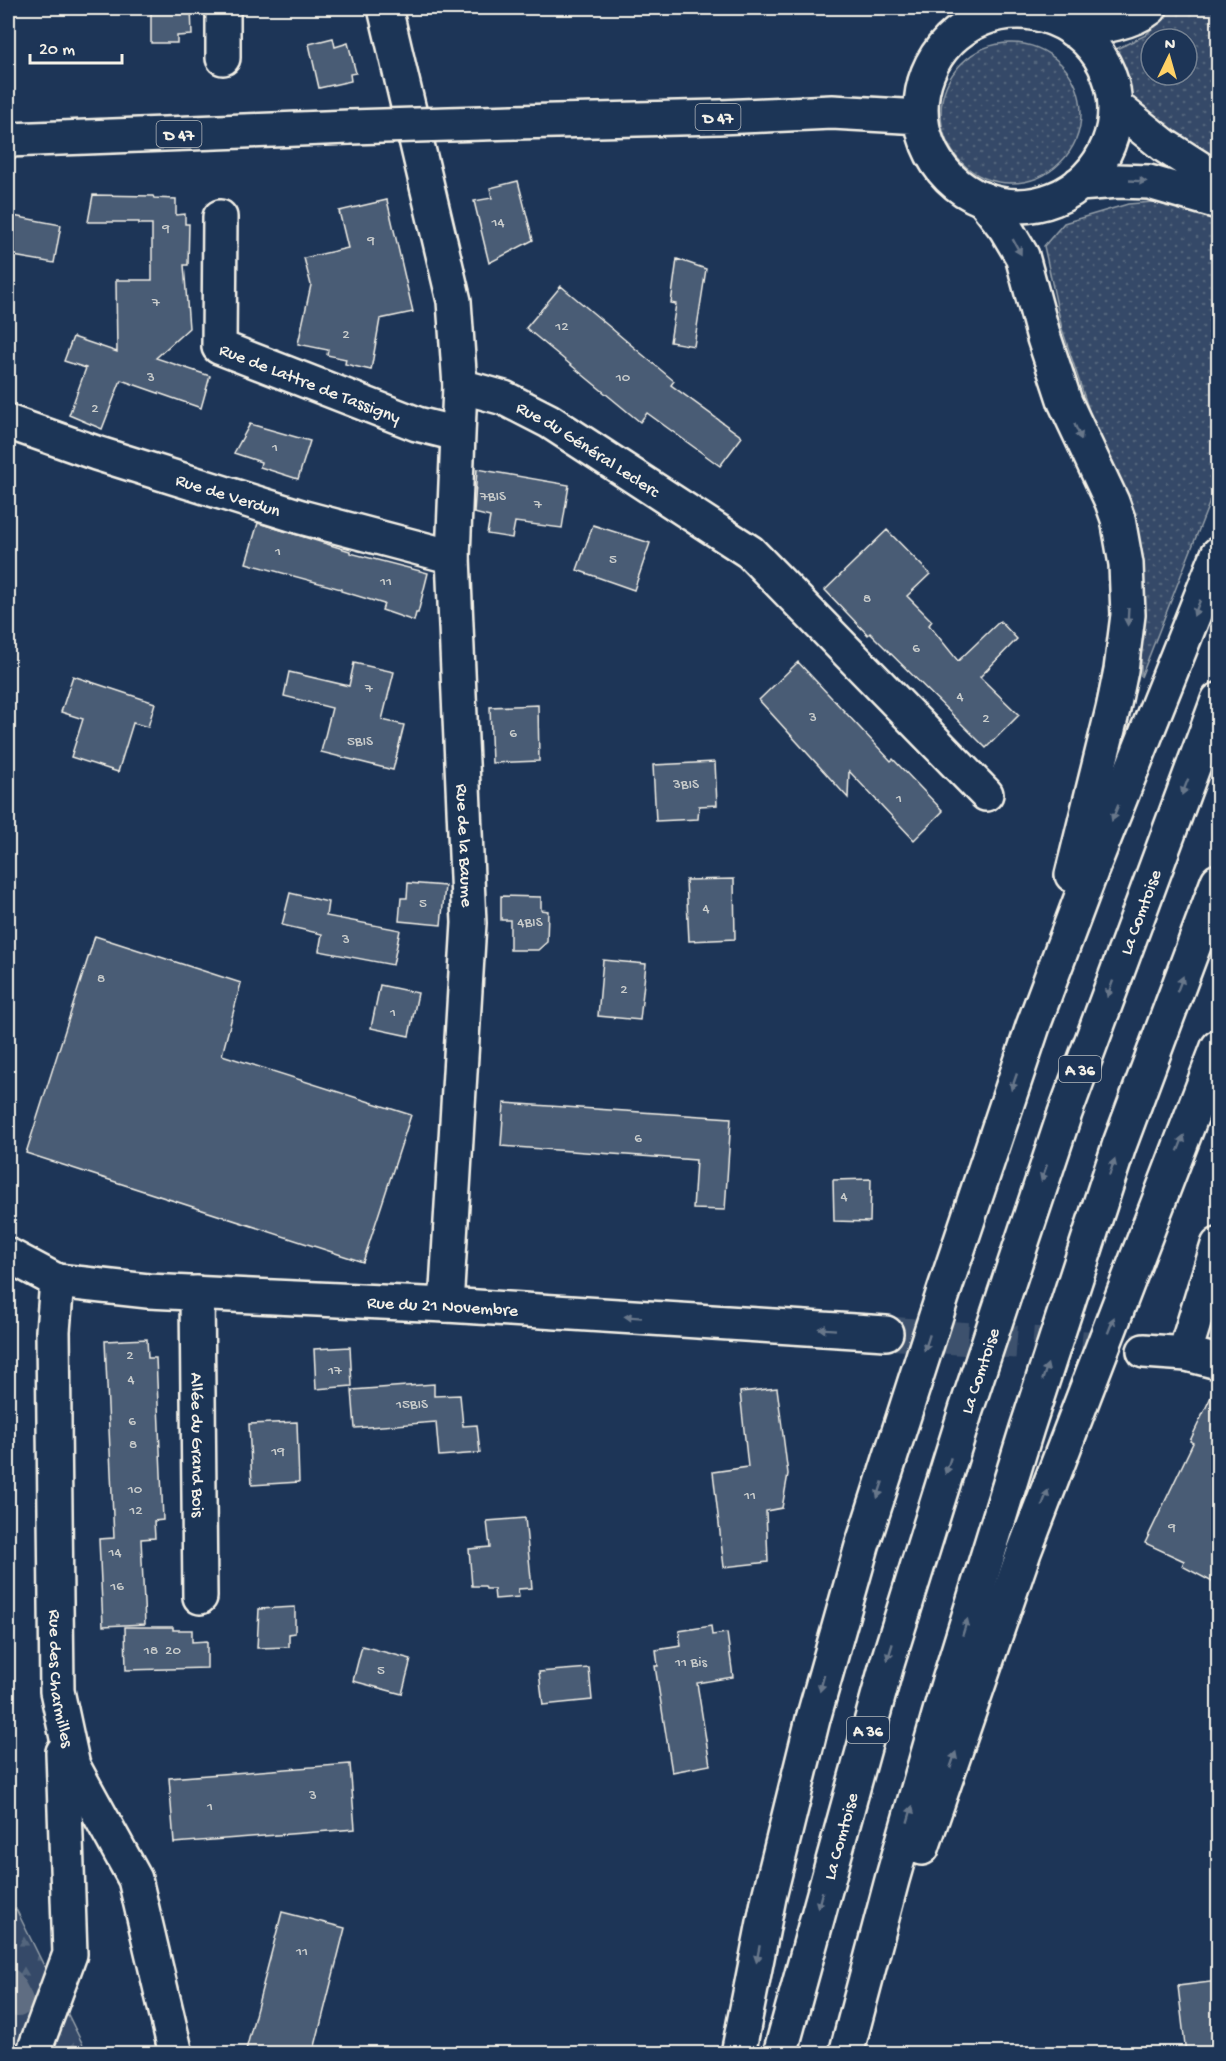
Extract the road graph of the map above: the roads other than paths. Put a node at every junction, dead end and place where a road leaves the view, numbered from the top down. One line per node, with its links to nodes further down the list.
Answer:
1 (224, 8): 6 (main road)
2 (385, 8): 15 (main road)
3 (1150, 8): 5 (main road)
4 (986, 12): 5 (main road); 8 (main road)
5 (1073, 30): 7 (main road)
6 (223, 58)
7 (1114, 106): 10 (main road); 11 (main road)
8 (921, 117): 9 (main road, D 47, bridge); 12 (main road)
9 (8, 140)
10 (1218, 180)
11 (1079, 184): 12 (main road); 13 (main road, one-way to 13)
12 (983, 200): 23 (main road, one-way to 23)
13 (1218, 202)
14 (220, 217): 17 (main road, Rue de Lattre de Tassigny)
15 (460, 386): 17 (main road, Rue de la Baume); 21 (main road, Rue du Général Leclerc)
16 (8, 422): 19 (main road, Rue de Verdun)
17 (457, 434): 19 (main road, Rue de la Baume)
18 (1218, 554): 23 (main road, one-way to 23)
19 (453, 557): 29 (main road, Rue de la Baume)
20 (1218, 700): 39 (main road, La Comtoise / A 36, one-way to 39)
21 (986, 794)
22 (1218, 881): 40 (main road, one-way to 22)
23 (1033, 1026): 38 (main road, one-way to 38)
24 (1218, 1047): 41 (main road, one-way to 24)
25 (1218, 1245): 32 (main road)
26 (8, 1255): 27 (main road, Rue du 21 Novembre)
27 (57, 1281): 28 (main road, Rue du 21 Novembre); 35 (main road, Rue des Charmilles)
28 (197, 1293): 29 (main road, Rue du 21 Novembre); 34 (main road, Allée du Grand Bois)
29 (446, 1305): 30 (main road, Rue du 21 Novembre, one-way to 29)
30 (886, 1333)
31 (1144, 1351): 32 (main road)
32 (1187, 1354): 33 (main road)
33 (1218, 1362)
34 (200, 1596)
35 (62, 1714): 36 (main road); 37 (main road, Rue des Charmilles)
36 (33, 2054)
37 (176, 2054)
38 (738, 2054)
39 (780, 2054)
40 (846, 2054)
41 (852, 2054)

